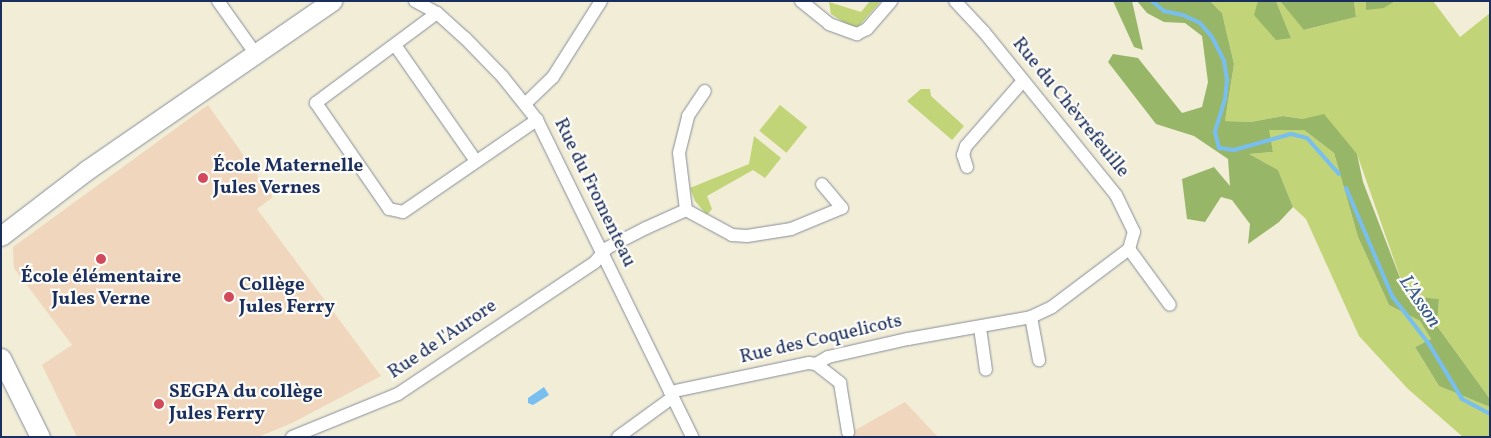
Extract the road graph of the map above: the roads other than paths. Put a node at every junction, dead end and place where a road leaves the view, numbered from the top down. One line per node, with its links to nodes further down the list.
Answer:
1 (218, 1): 10 (street)
2 (332, 1): 10 (main road)
3 (415, 1): 8 (street, Rue du Fromenteau)
4 (601, 1): 13 (street)
5 (801, 1): 6 (street)
6 (891, 1)
7 (956, 1): 11 (street, Rue du Chèvrefeuille)
8 (438, 13): 9 (street); 13 (street, Rue du Fromenteau)
9 (395, 45): 15 (street); 15 (street)
10 (255, 53): 19 (main road)
11 (1023, 81): 16 (street); 20 (street, Rue du Chèvrefeuille)
12 (705, 91): 18 (street)
13 (525, 104): 14 (street, Rue du Fromenteau)
14 (537, 120): 15 (street); 21 (street, Rue du Fromenteau)
15 (476, 161)
16 (967, 167)
17 (822, 184): 18 (street)
18 (686, 210): 21 (street, Rue de l'Aurore)
19 (1, 236)
20 (1129, 249): 22 (street); 23 (street, Rue des Coquelicots)
21 (603, 252): 29 (street, Rue du Fromenteau); 32 (street, Rue de l'Aurore)
22 (1170, 305)
23 (1031, 317): 24 (street, Rue des Coquelicots); 26 (street)
24 (980, 328): 27 (street, Rue des Coquelicots); 28 (street)
25 (1, 358): 31 (main road)
26 (1039, 360)
27 (816, 364): 29 (street, Rue des Coquelicots); 30 (street)
28 (986, 370)
29 (672, 395): 33 (street); 34 (street, Rue du Fromenteau)
30 (848, 432)
31 (40, 437)
32 (292, 437)
33 (618, 437)
34 (692, 437)

